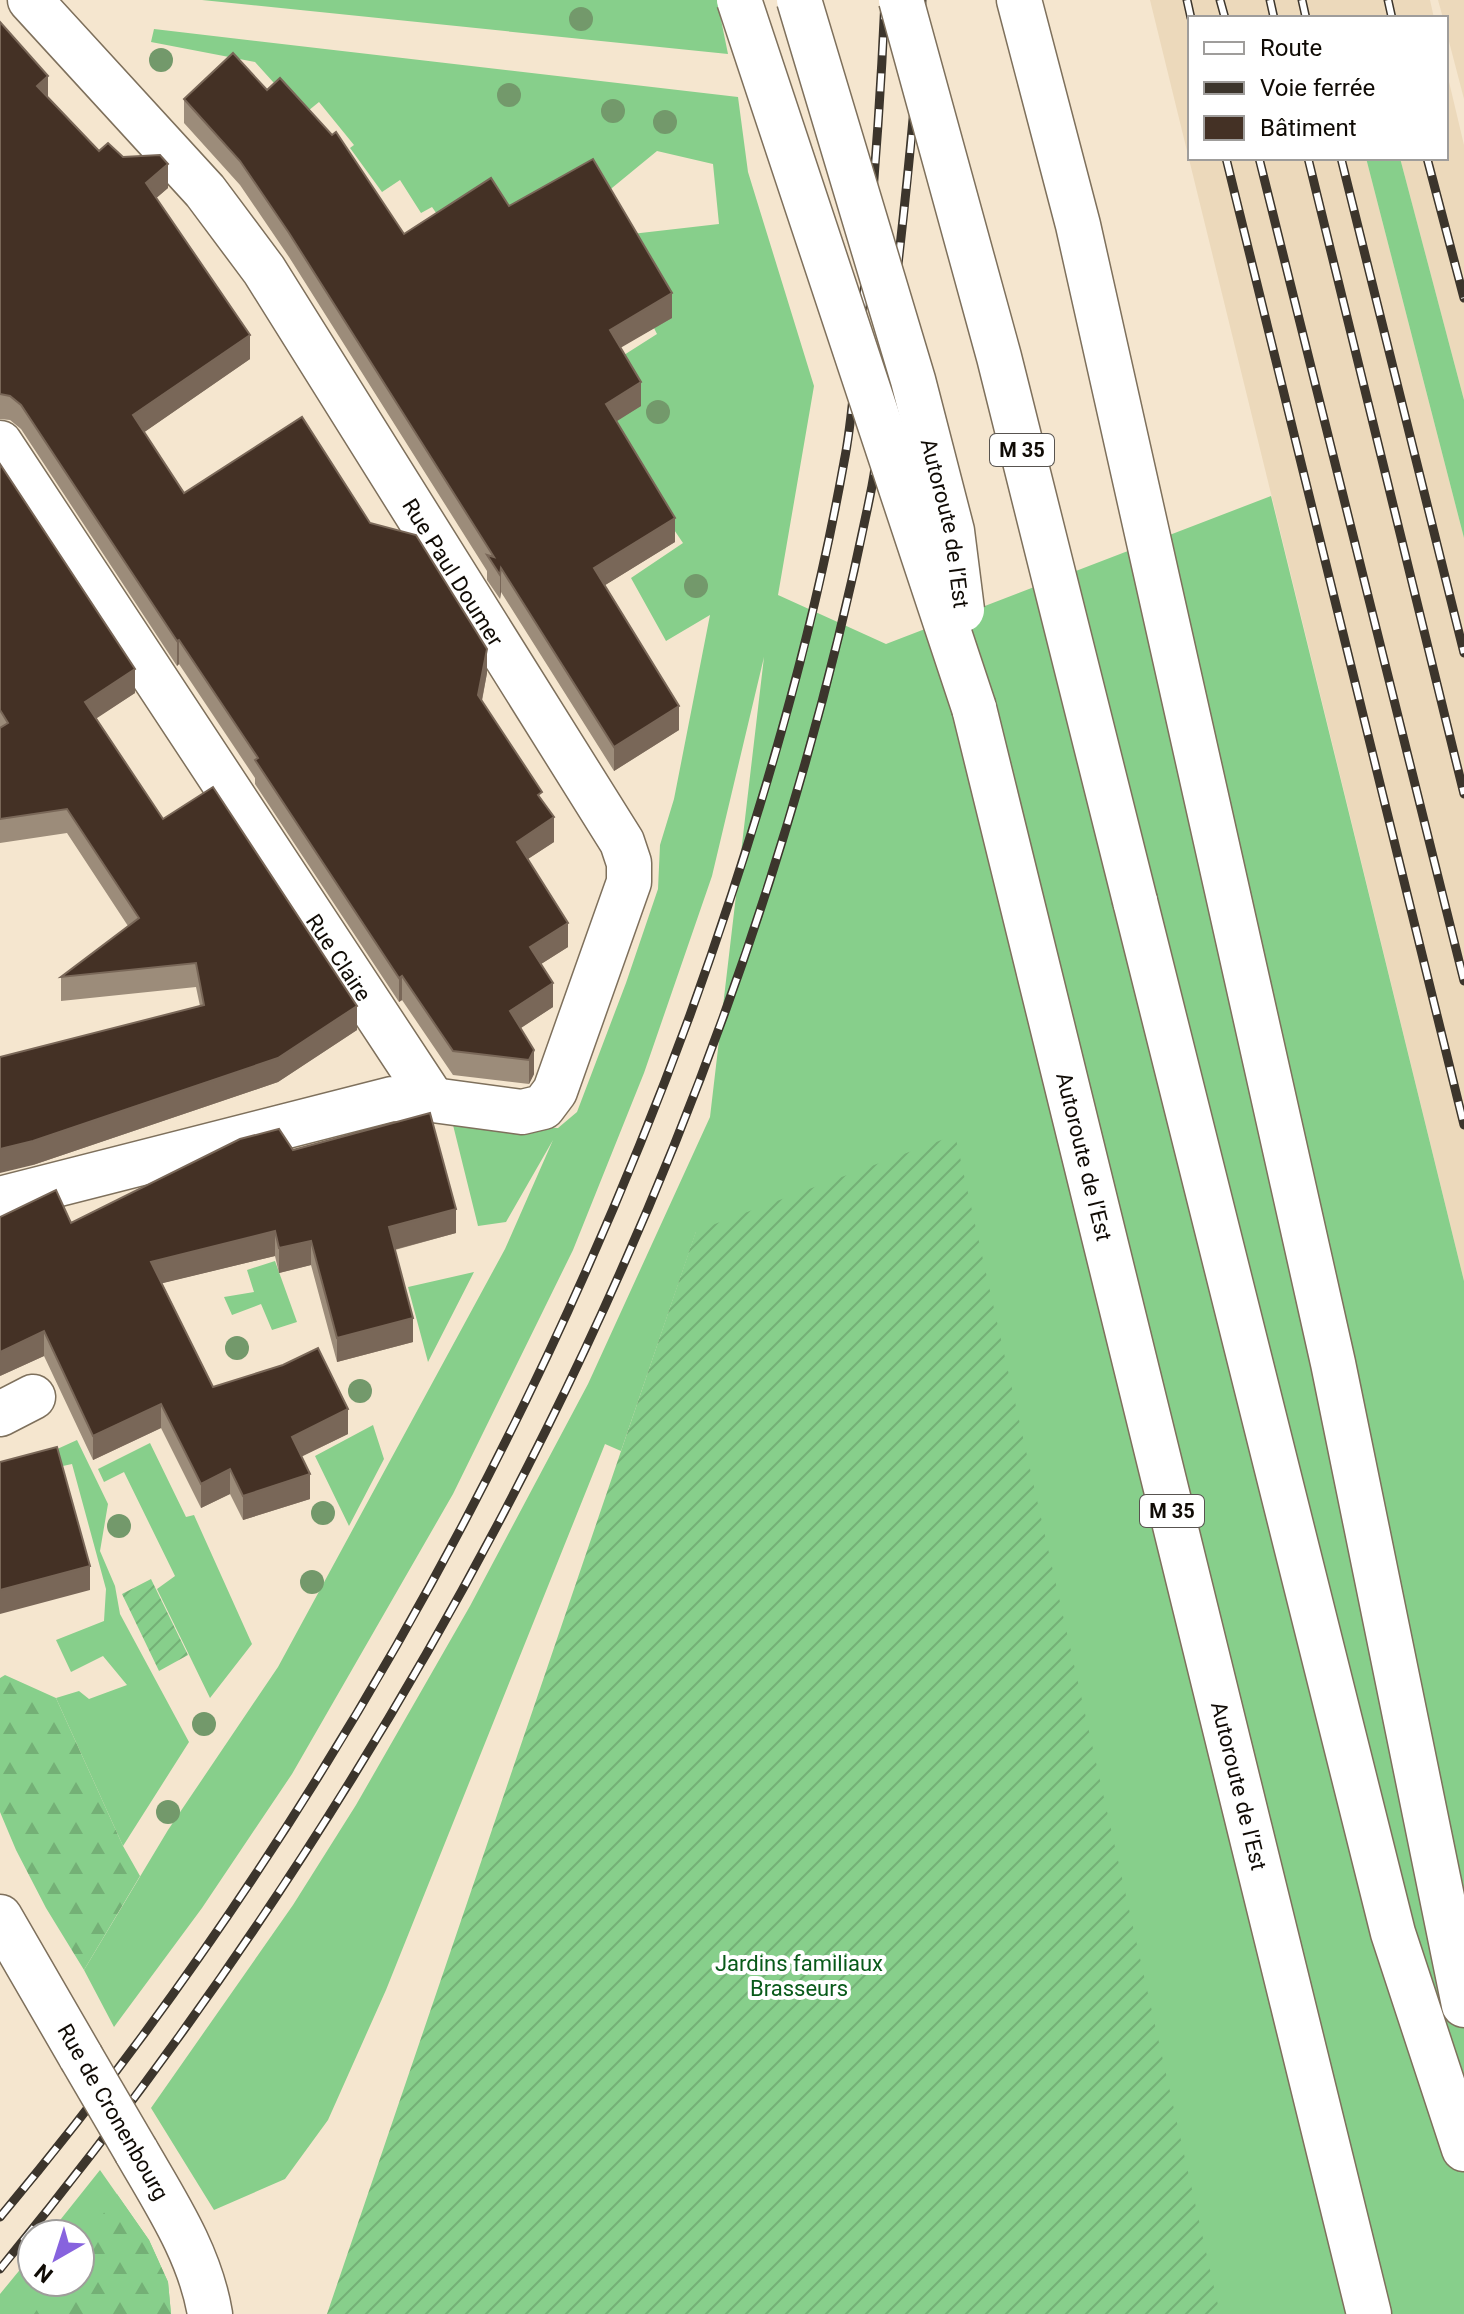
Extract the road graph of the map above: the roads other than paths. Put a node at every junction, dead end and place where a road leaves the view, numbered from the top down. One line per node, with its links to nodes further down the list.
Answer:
1 (30, 0): 8 (main road, Rue Paul Doumer)
2 (739, 0): 7 (main road, bridge)
3 (799, 0): 7 (main road, Autoroute de l’Est / M 35, bridge)
4 (901, 0): 13 (main road, M 35, bridge)
5 (1019, 0): 11 (main road)
6 (0, 443): 8 (main road, Rue Claire)
7 (974, 708): 15 (main road, Autoroute de l’Est / M 35)
8 (433, 1100): 9 (main road)
9 (0, 1199)
10 (0, 1917): 14 (main road, Rue de Cronenbourg, bridge)
11 (1464, 2005)
12 (1464, 2077): 13 (main road)
13 (1462, 2141)
14 (210, 2314)
15 (1369, 2314)

